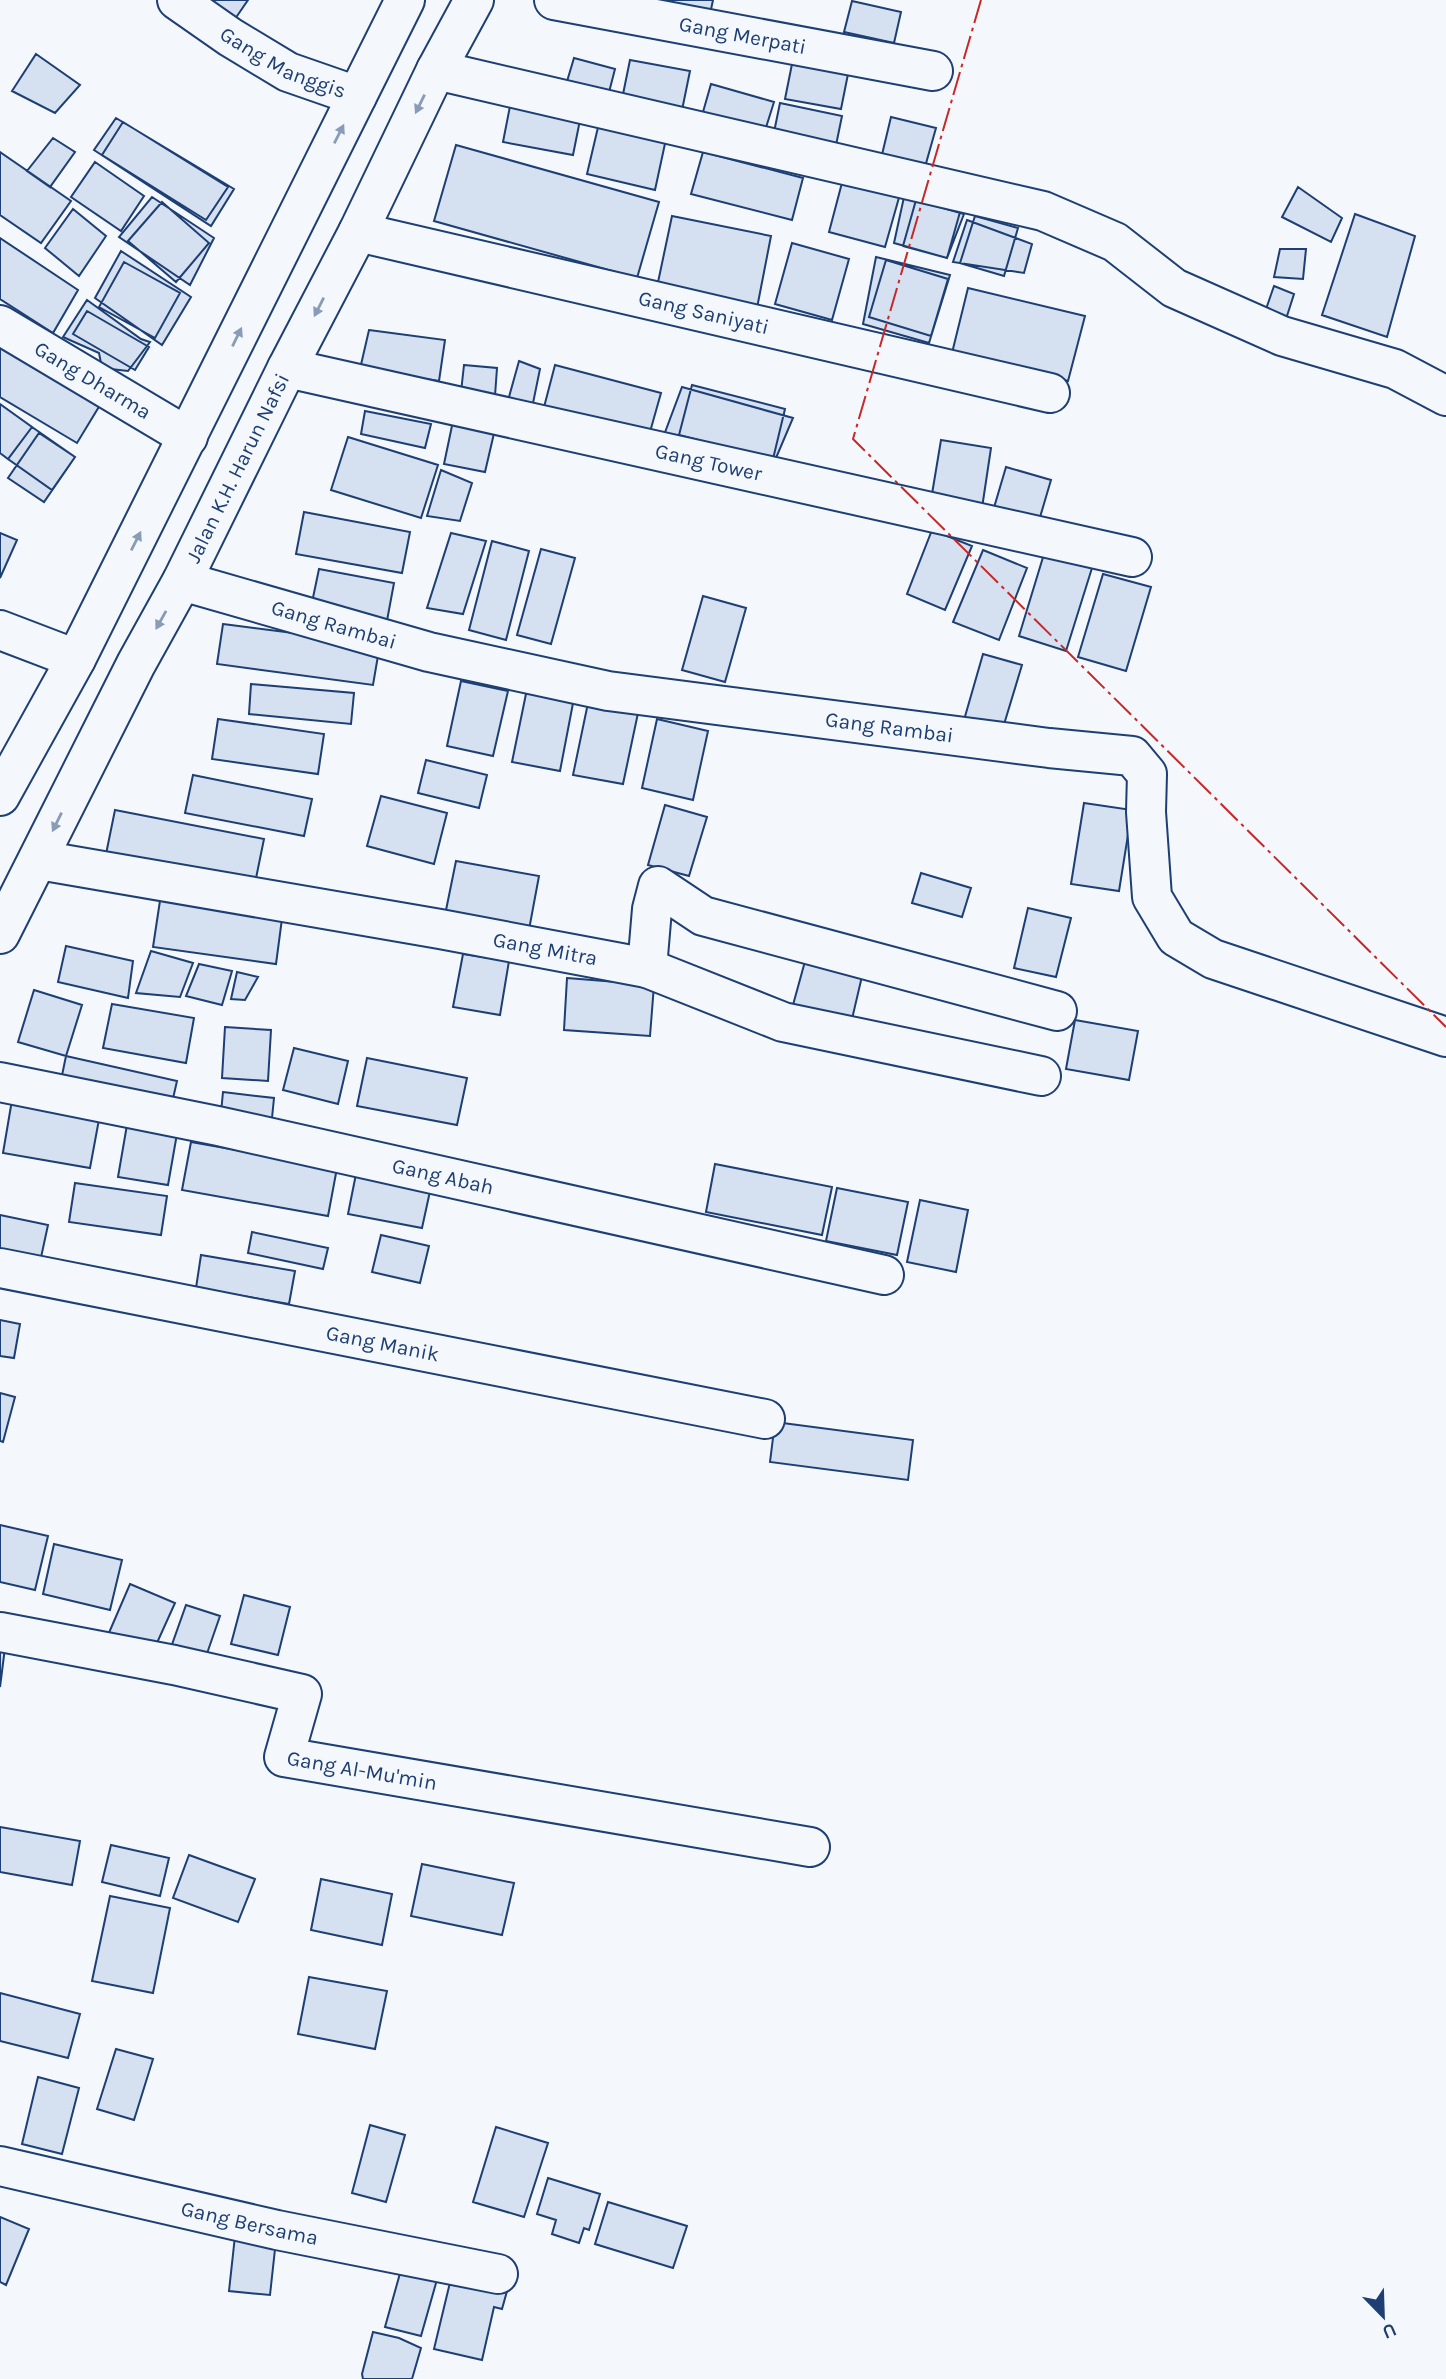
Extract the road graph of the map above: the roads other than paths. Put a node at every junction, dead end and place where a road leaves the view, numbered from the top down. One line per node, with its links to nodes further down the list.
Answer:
1 (177, 0): 7 (street, Gang Manggis)
2 (405, 0): 7 (street)
3 (474, 0): 5 (street, Jalan K.H. Harun Nafsi)
4 (554, 0): 6 (street, Gang Merpati)
5 (436, 71): 8 (street, Jalan K.H. Harun Nafsi, one-way to 8); 12 (street)
6 (933, 71)
7 (358, 96): 13 (street, one-way to 7)
8 (358, 232): 10 (street, Jalan K.H. Harun Nafsi, one-way to 10); 11 (street, Gang Saniyati)
9 (0, 325): 13 (street, Gang Dharma)
10 (287, 368): 14 (street, Gang Tower); 15 (street, Jalan K.H. Harun Nafsi)
11 (1050, 393)
12 (1446, 396)
13 (188, 437): 17 (street, one-way to 13)
14 (1132, 557)
15 (182, 581): 19 (street, Jalan K.H. Harun Nafsi, one-way to 19); 25 (street, Gang Rambai)
16 (0, 630): 17 (street)
17 (76, 659): 18 (street)
18 (40, 723): 19 (street); 20 (street)
19 (94, 747): 21 (street, Jalan K.H. Harun Nafsi, one-way to 21)
20 (0, 796)
21 (39, 860): 22 (street, Jalan K.H. Harun Nafsi); 23 (street, Gang Mitra)
22 (0, 934)
23 (647, 968): 24 (street); 26 (street, Gang Mitra)
24 (1057, 1011)
25 (1446, 1037)
26 (1041, 1076)
27 (0, 1082): 29 (street, Gang Abah)
28 (0, 1268): 30 (street, Gang Manik)
29 (884, 1275)
30 (765, 1419)
31 (0, 1632): 32 (street, Gang Al-Mu'min)
32 (810, 1847)
33 (0, 2166): 34 (street, Gang Bersama)
34 (498, 2274)

